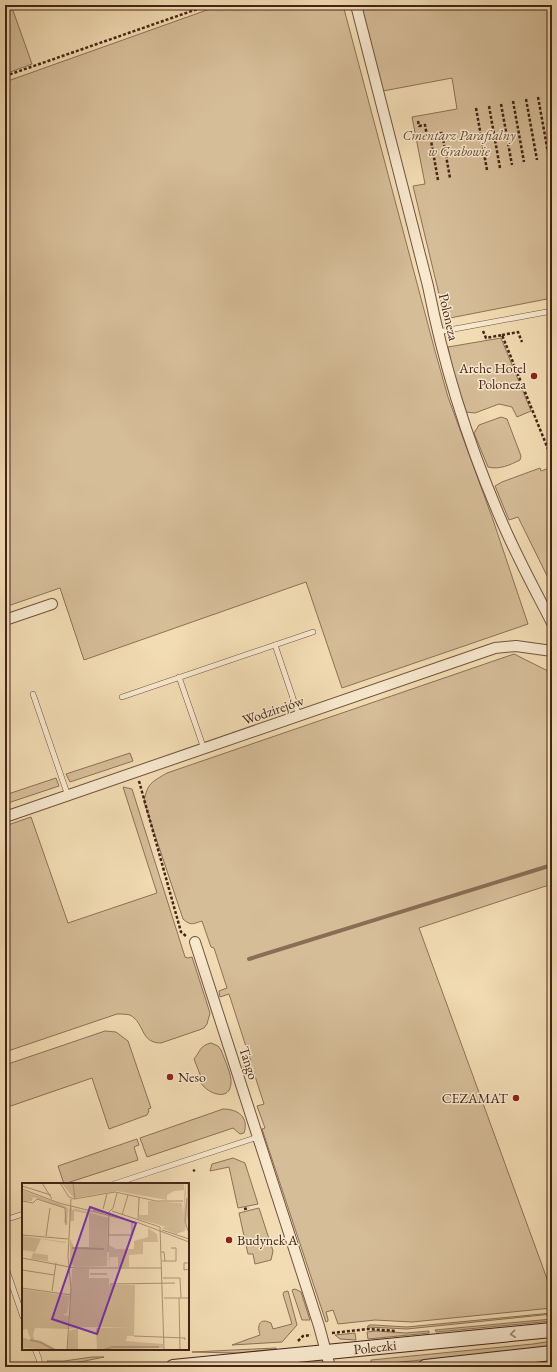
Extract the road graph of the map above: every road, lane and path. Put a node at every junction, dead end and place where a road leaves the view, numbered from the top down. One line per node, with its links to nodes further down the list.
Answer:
1 (209, 5): 3 (path)
2 (356, 5): 24 (street, Poloneza)
3 (5, 76)
4 (551, 94): 8 (path)
5 (538, 97): 14 (path)
6 (526, 99): 15 (path)
7 (514, 101): 16 (path)
8 (552, 102)
9 (501, 104): 17 (path)
10 (489, 106): 18 (path)
11 (476, 108): 19 (path)
12 (418, 120): 13 (path)
13 (430, 135): 20 (path); 21 (path)
14 (549, 158)
15 (537, 160)
16 (524, 162)
17 (512, 165)
18 (500, 168)
19 (488, 170)
20 (450, 178)
21 (438, 180)
22 (552, 311): 23 (lane)
23 (480, 324): 24 (lane); 25 (path)
24 (437, 332): 32 (street, Poloneza)
25 (502, 335): 26 (path); 29 (path)
26 (522, 342)
27 (552, 357): 28 (path)
28 (548, 358)
29 (552, 459)
30 (52, 604): 31 (street)
31 (5, 620)
32 (552, 623)
33 (313, 632): 34 (lane)
34 (275, 645): 36 (lane); 39 (lane)
35 (552, 651): 39 (street, Wodzirejów)
36 (179, 678): 38 (lane); 40 (lane)
37 (33, 694): 42 (lane)
38 (122, 697)
39 (299, 716): 40 (street, Wodzirejów)
40 (204, 749): 41 (street, Wodzirejów)
41 (136, 772): 42 (street, Wodzirejów); 44 (path)
42 (68, 796): 43 (street, Wodzirejów)
43 (5, 817)
44 (195, 942): 45 (street, Tango)
45 (258, 1137): 46 (lane); 55 (street, Tango)
46 (117, 1183)
47 (249, 1208): 48 (path)
48 (244, 1209)
49 (22, 1214): 50 (lane)
50 (5, 1220)
51 (5, 1265): 52 (lane)
52 (22, 1314)
53 (552, 1330): 55 (main road, Poleczki, one-way to 55)
54 (35, 1350): 57 (lane)
55 (327, 1352): 58 (main road, Poleczki); 59 (street, Tango)
56 (552, 1353): 60 (main road)
57 (40, 1367)
58 (174, 1367)
59 (330, 1367)
60 (425, 1367)

